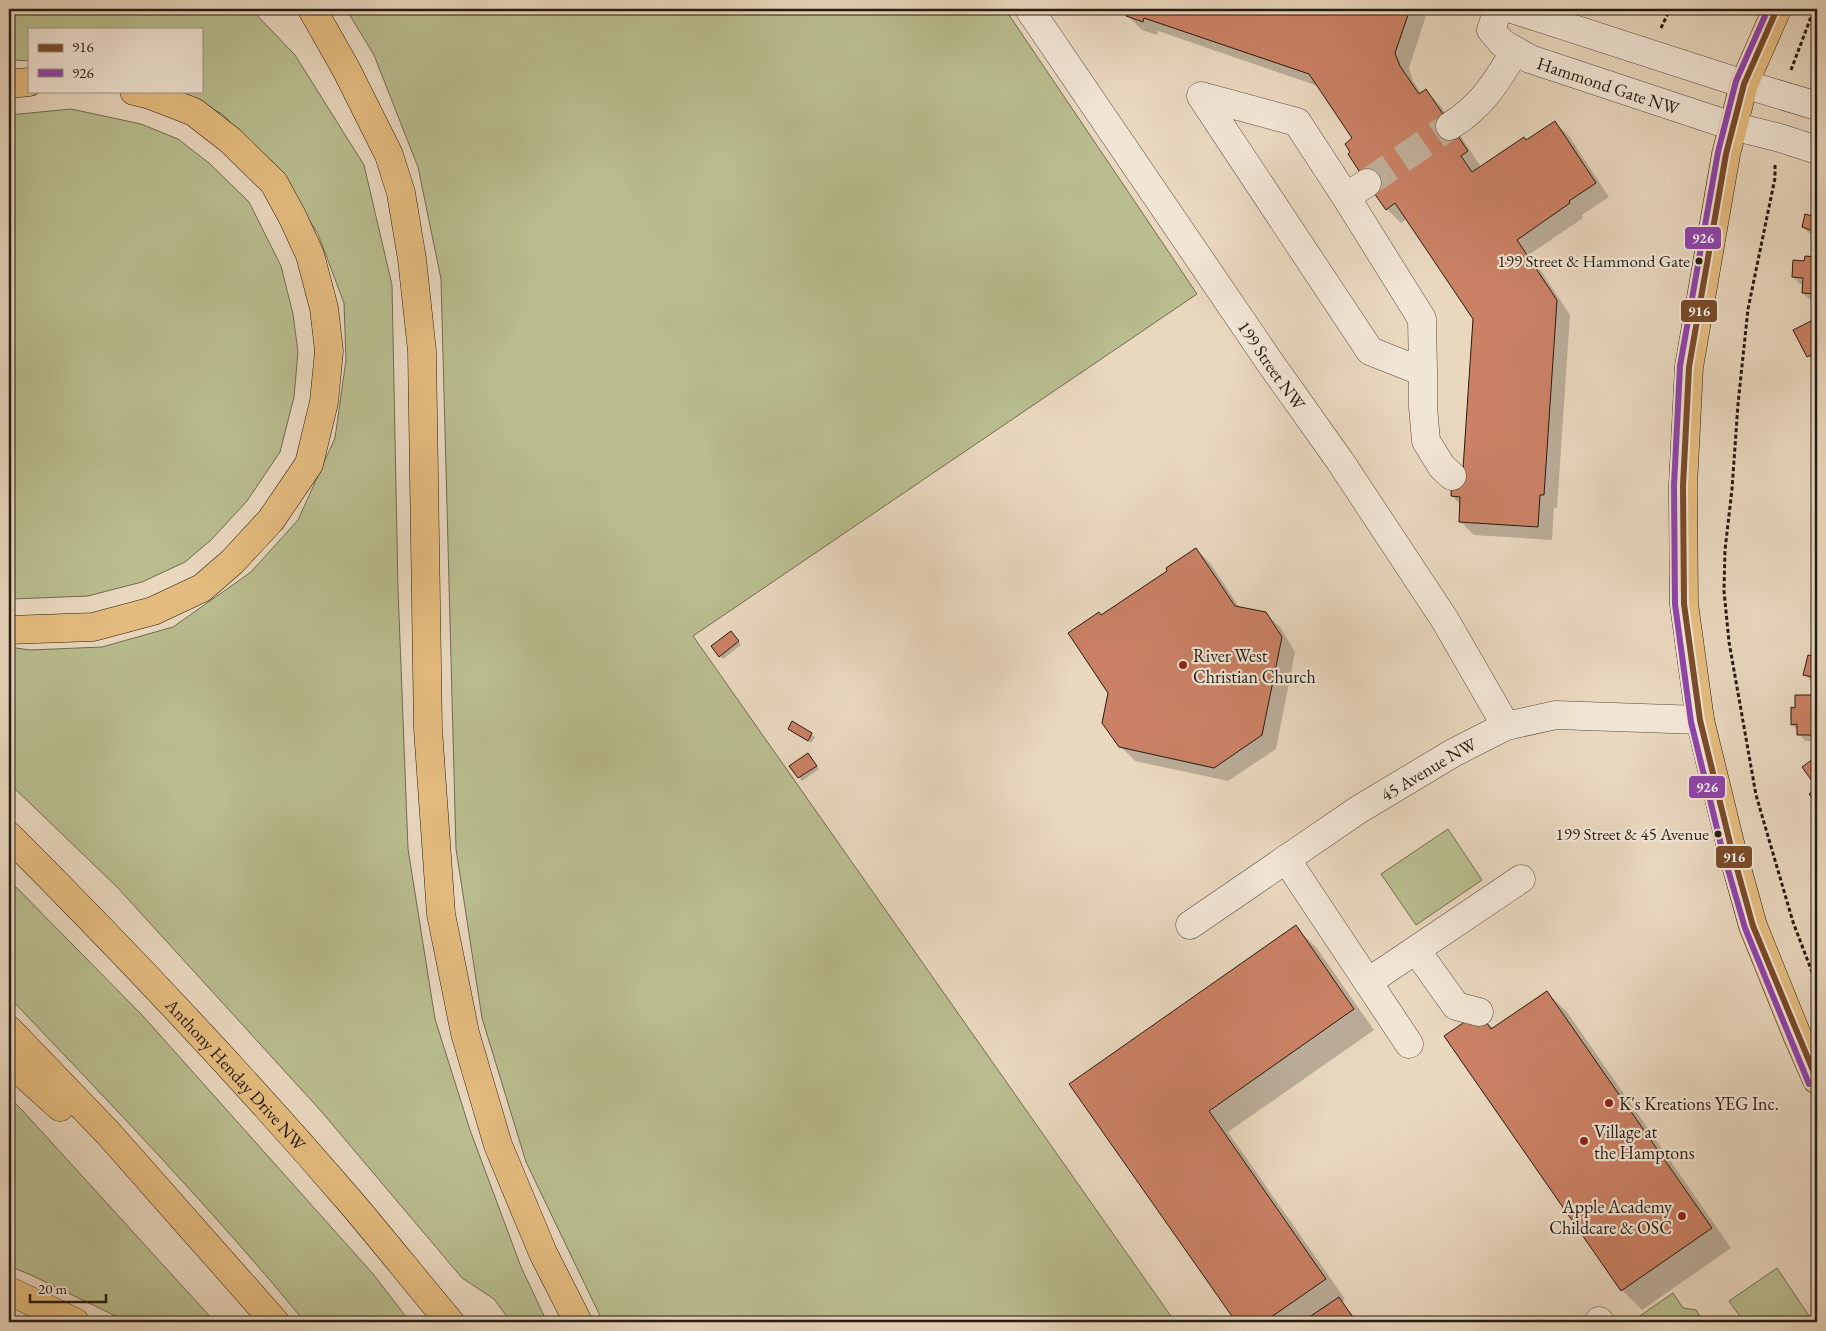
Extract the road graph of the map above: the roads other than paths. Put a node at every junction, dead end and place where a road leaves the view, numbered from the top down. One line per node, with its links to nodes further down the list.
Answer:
1 (298, 9): 8 (main road)
2 (312, 9): 8 (main road)
3 (1029, 9): 21 (street, 199 Street NW)
4 (1512, 9): 11 (street)
5 (1777, 9): 11 (main road)
6 (1494, 20): 7 (street, Hammond Gate NW)
7 (1515, 51): 14 (street); 15 (street, Hammond Gate NW)
8 (346, 69): 38 (main road)
9 (28, 82): 10 (main road)
10 (9, 84)
11 (1744, 84): 13 (street); 15 (main road)
12 (138, 92): 19 (main road)
13 (1817, 106)
14 (1450, 126)
15 (1732, 126): 16 (street, Hammond Gate NW); 20 (main road)
16 (1817, 150)
17 (1423, 372): 17 (street); 18 (street)
18 (1452, 476)
19 (9, 630)
20 (1700, 720): 21 (street, 45 Avenue NW); 32 (main road)
21 (1506, 726): 23 (street, 45 Avenue NW)
22 (9, 836): 37 (main road, Anthony Henday Drive NW)
23 (1286, 859): 25 (street, 45 Avenue NW); 27 (street)
24 (1521, 879): 26 (street)
25 (1190, 924)
26 (1416, 950): 27 (street); 28 (street)
27 (1368, 982): 30 (street)
28 (1479, 1012)
29 (9, 1030): 33 (main road)
30 (1409, 1044)
31 (9, 1061): 33 (main road)
32 (1817, 1080)
33 (174, 1206): 36 (main road)
34 (9, 1291): 35 (main road)
35 (75, 1322)
36 (274, 1322)
37 (450, 1322)
38 (578, 1322)

